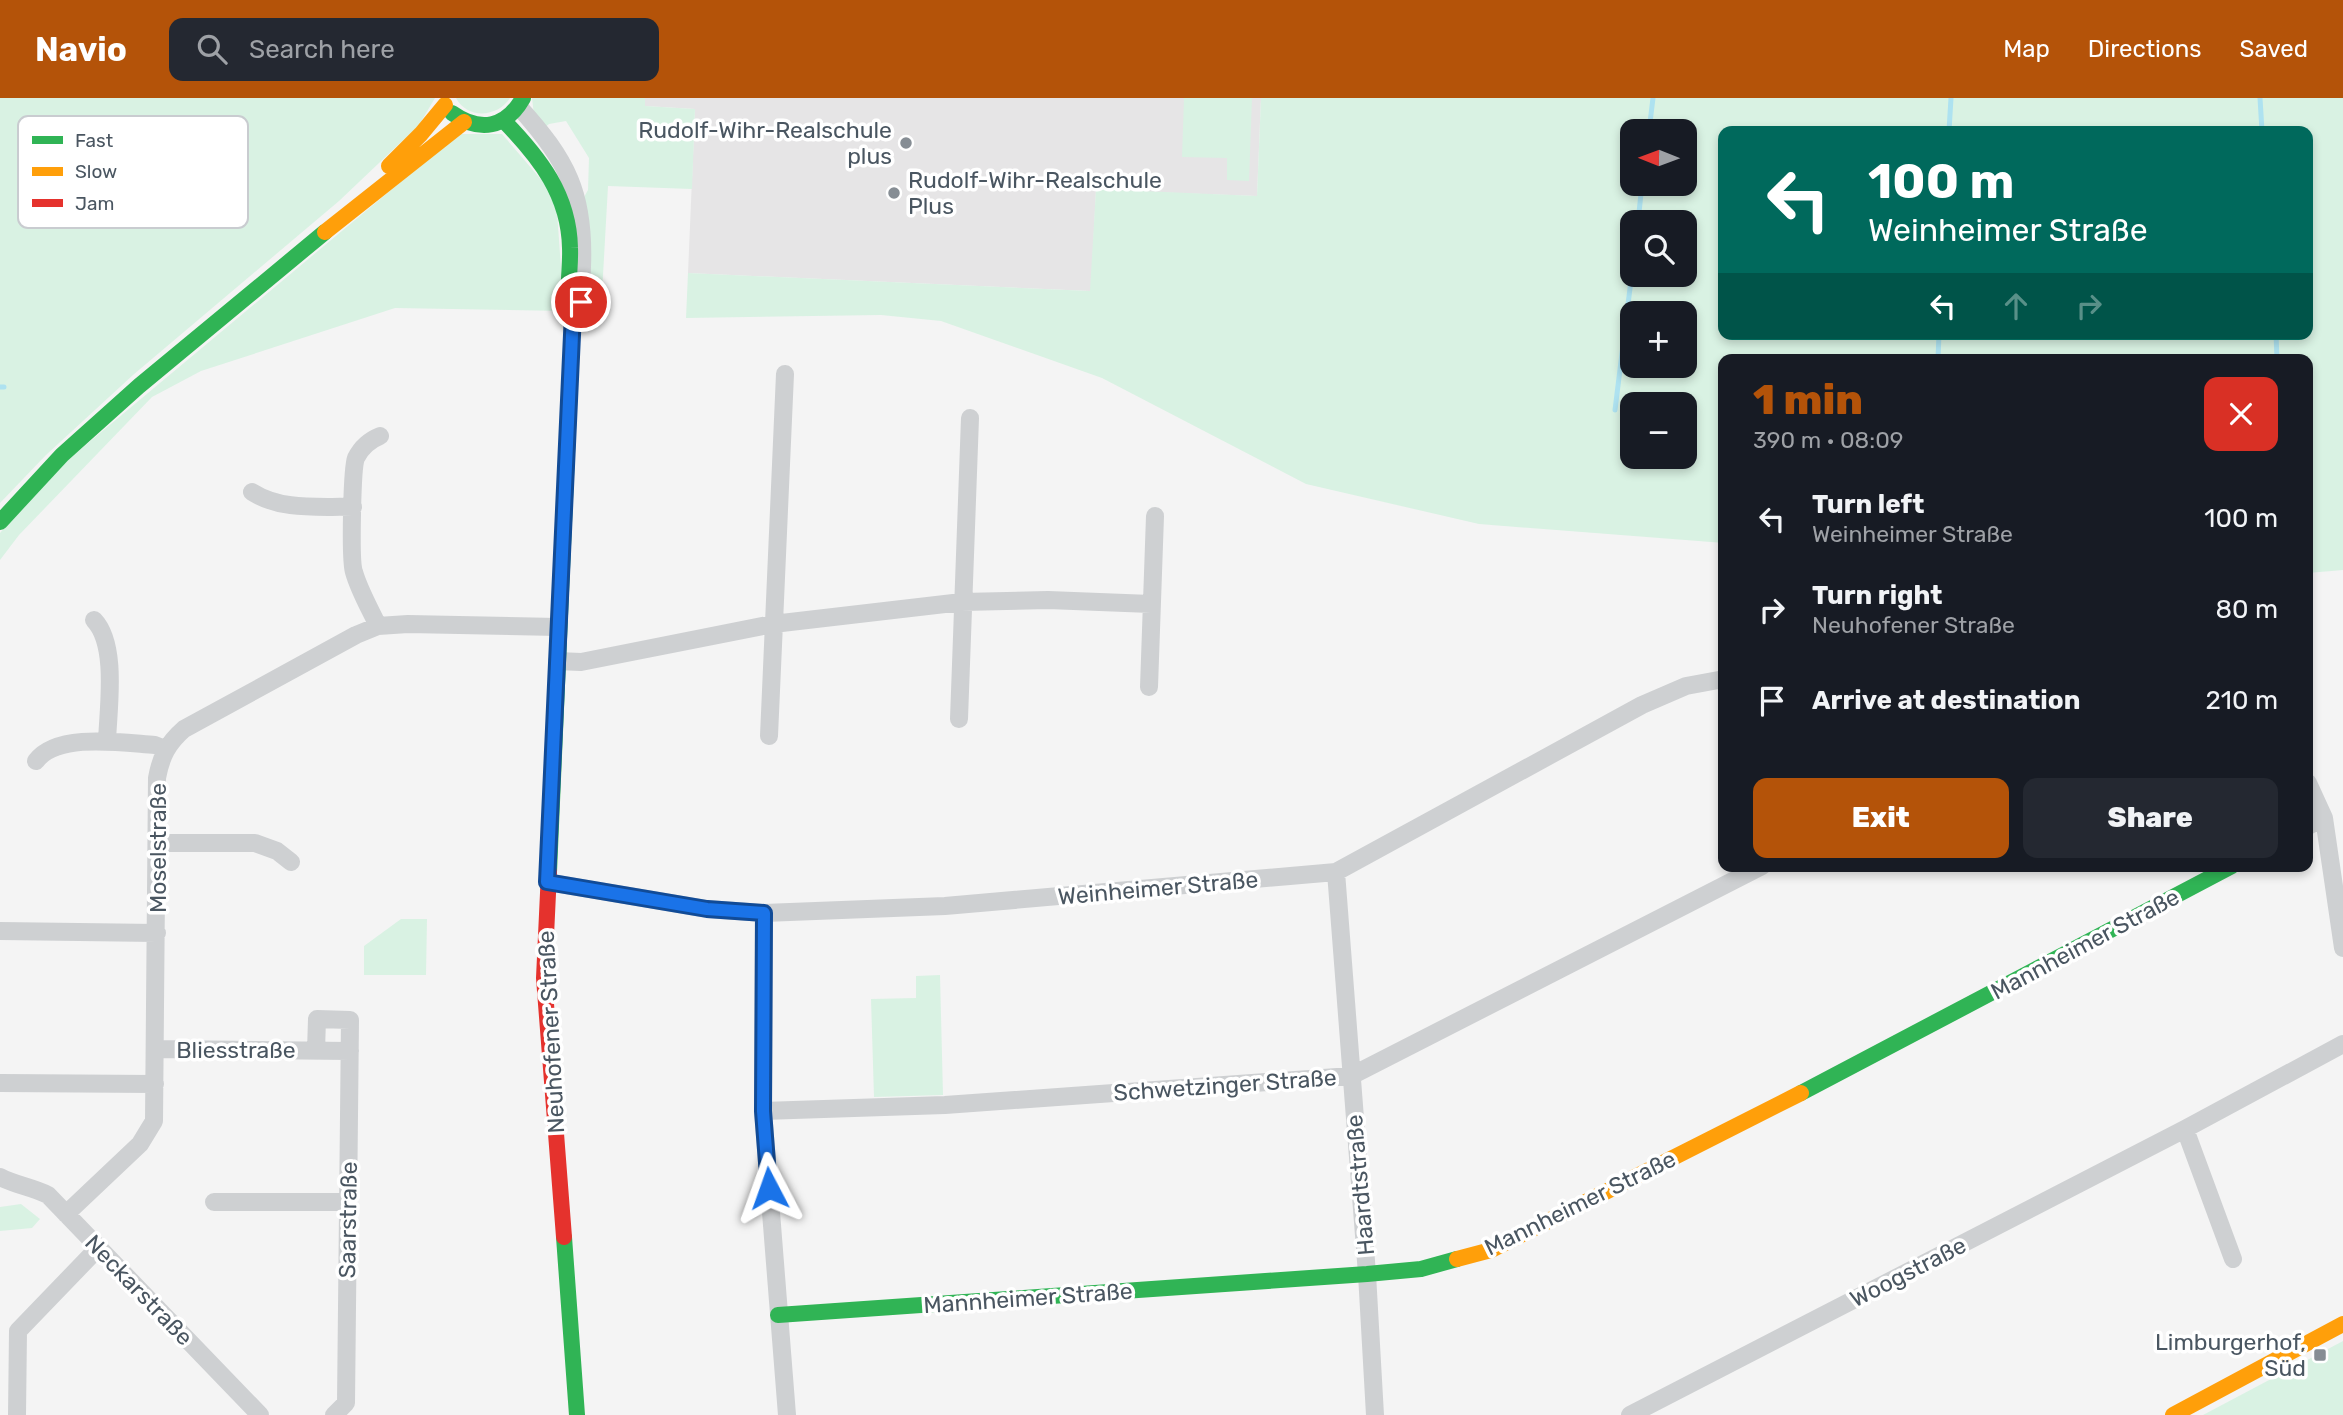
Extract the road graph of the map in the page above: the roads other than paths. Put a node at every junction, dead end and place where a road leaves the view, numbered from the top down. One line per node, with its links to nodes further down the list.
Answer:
1 (444, 101): 4 (street); 5 (street)
2 (521, 102): 3 (street); 6 (street, Neuhofener Straße)
3 (504, 121): 4 (street); 6 (street, Neuhofener Straße)
4 (464, 122): 5 (street)
5 (310, 243): 13 (street)
6 (573, 313): 19 (street, Neuhofener Straße)
7 (785, 374): 17 (street)
8 (970, 418): 14 (street)
9 (380, 436): 11 (street)
10 (252, 492): 11 (street)
11 (353, 507): 18 (street)
12 (1155, 516): 15 (street)
13 (0, 522)
14 (962, 602): 15 (street); 17 (street); 23 (street)
15 (1151, 604): 22 (street)
16 (94, 620): 25 (street)
17 (773, 624): 20 (street); 24 (street)
18 (378, 626): 19 (street); 26 (street)
19 (558, 627): 20 (street, Neuhofener Straße)
20 (557, 661): 34 (street, Neuhofener Straße)
21 (1718, 680): 31 (street, Weinheimer Straße)
22 (1149, 687)
23 (959, 719)
24 (769, 736)
25 (107, 742): 26 (street); 27 (street)
26 (165, 749): 29 (street, Moselstraße)
27 (36, 761)
28 (2316, 822): 38 (street)
29 (157, 843): 30 (street); 37 (street, Moselstraße)
30 (291, 862)
31 (1336, 872): 35 (street, Weinheimer Straße); 44 (street, Haardtstraße)
32 (1750, 872): 44 (street, Schwetzinger Straße)
33 (2221, 872): 55 (street, Mannheimer Straße)
34 (547, 882): 35 (street, Weinheimer Straße); 61 (street, Neuhofener Straße)
35 (764, 913): 47 (street)
36 (0, 931): 37 (street)
37 (157, 933): 41 (street, Moselstraße)
38 (2343, 948)
39 (350, 1020): 42 (street, Bliesstraße); 43 (street, Saarstraße)
40 (2343, 1044): 48 (street, Woogstraße)
41 (156, 1049): 42 (street, Bliesstraße); 46 (street, Moselstraße)
42 (316, 1051): 43 (street, Bliesstraße)
43 (350, 1051): 51 (street, Saarstraße)
44 (1351, 1076): 47 (street, Schwetzinger Straße); 55 (street, Haardtstraße)
45 (0, 1083): 46 (street)
46 (155, 1084): 52 (street, Moselstraße)
47 (763, 1111): 56 (street)
48 (2185, 1129): 54 (street); 64 (street, Woogstraße)
49 (3, 1181): 52 (street, Neckarstraße)
50 (214, 1202): 51 (street)
51 (348, 1202): 60 (street, Saarstraße)
52 (66, 1214): 53 (street, Neckarstraße)
53 (98, 1248): 58 (street); 59 (street, Neckarstraße)
54 (2233, 1259)
55 (1367, 1274): 56 (street, Mannheimer Straße); 63 (street, Haardtstraße)
56 (778, 1315): 62 (street)
57 (2343, 1324): 65 (street)
58 (17, 1415)
59 (260, 1415)
60 (334, 1415)
61 (577, 1415)
62 (787, 1415)
63 (1375, 1415)
64 (1630, 1415)
65 (2173, 1415)

